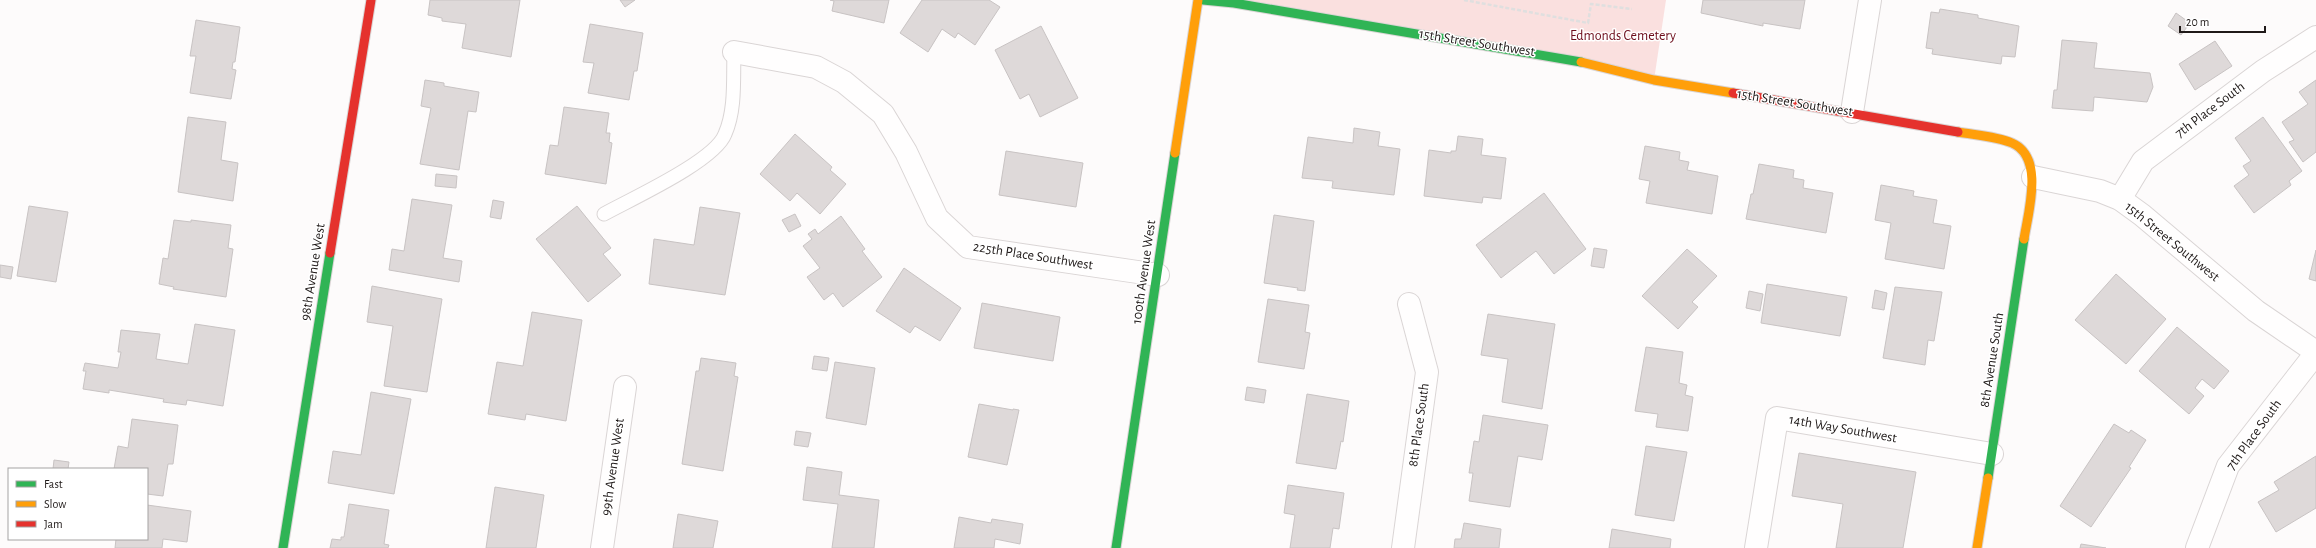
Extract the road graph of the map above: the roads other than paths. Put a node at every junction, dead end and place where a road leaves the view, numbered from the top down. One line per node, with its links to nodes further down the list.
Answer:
1 (371, 0): 16 (street, 98th Avenue West)
2 (1198, 0): 11 (street, 100th Avenue West)
3 (1203, 0): 7 (street, 15th Street Southwest)
4 (1870, 0): 7 (street)
5 (2316, 37): 9 (street, 7th Place South)
6 (734, 52): 10 (lane); 11 (street, 225th Place Southwest)
7 (1852, 112): 8 (street, 15th Street Southwest)
8 (2034, 177): 9 (street, 15th Street Southwest); 15 (street, 8th Avenue South)
9 (2120, 199): 13 (street, 15th Street Southwest)
10 (604, 214)
11 (1158, 275): 18 (street, 100th Avenue West)
12 (1409, 304): 19 (street, 8th Place South)
13 (2316, 352): 22 (street, 7th Place South)
14 (625, 387): 17 (street, 99th Avenue West)
15 (1992, 454): 20 (street, 14th Way Southwest); 21 (street, 8th Avenue South)
16 (283, 548)
17 (602, 548)
18 (1116, 548)
19 (1402, 548)
20 (1756, 548)
21 (1977, 548)
22 (2197, 548)

